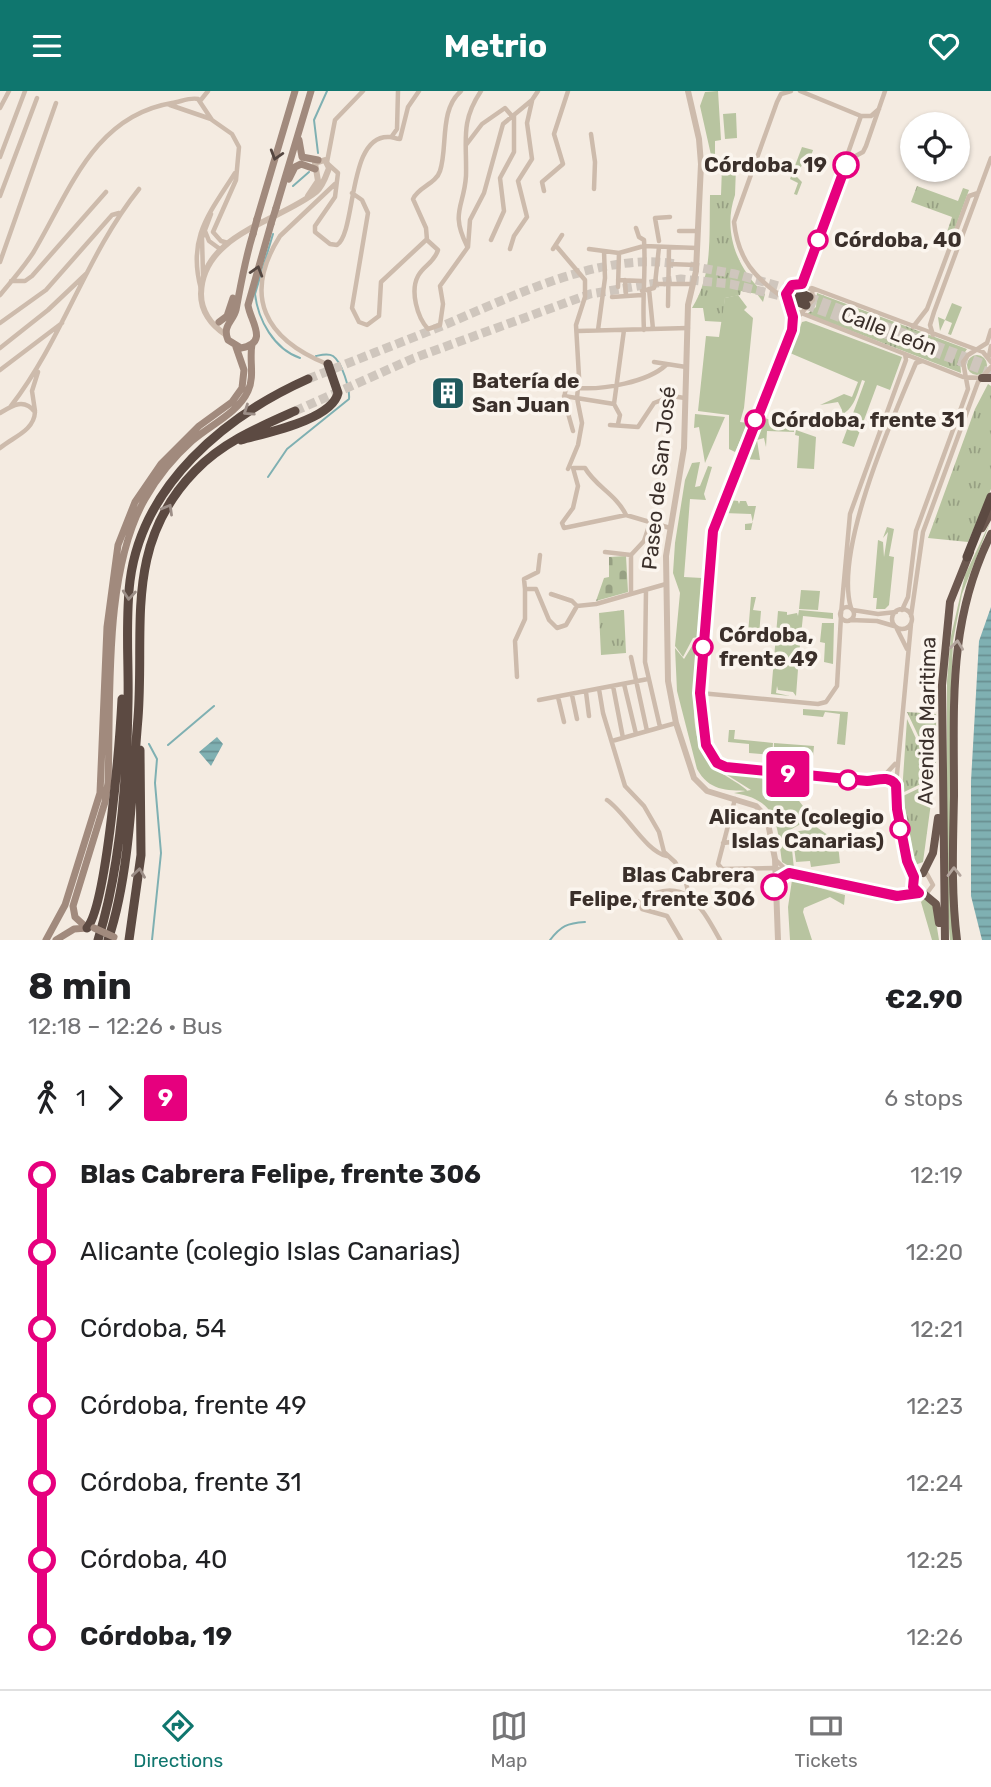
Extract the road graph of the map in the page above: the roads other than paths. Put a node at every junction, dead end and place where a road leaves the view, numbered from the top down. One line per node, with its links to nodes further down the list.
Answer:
1 (9, 91): 23 (street)
2 (25, 91): 33 (street)
3 (208, 91): 22 (street)
4 (295, 91): 87 (main road, one-way to 87, bridge)
5 (311, 91): 29 (main road)
6 (363, 91): 36 (street)
7 (398, 91): 31 (street)
8 (419, 91): 31 (street)
9 (461, 91): 58 (street)
10 (481, 91): 32 (street)
11 (538, 91): 19 (street)
12 (568, 91): 42 (street)
13 (688, 91): 56 (street, Paseo de San José)
14 (791, 91): 94 (street)
15 (800, 91): 25 (street)
16 (886, 91): 27 (street)
17 (37, 98): 47 (street)
18 (187, 100): 21 (street); 22 (street); 24 (street)
19 (532, 100): 26 (street); 67 (street)
20 (56, 103): 71 (street)
21 (164, 104): 24 (street); 80 (street)
22 (200, 104): 24 (street); 28 (street)
23 (0, 108)
24 (190, 113): 28 (street)
25 (861, 115): 27 (street); 35 (street)
26 (513, 116): 32 (street); 59 (street); 63 (street)
27 (873, 118): 35 (street)
28 (212, 120): 37 (street)
29 (300, 129): 36 (main road); 46 (main road)
30 (591, 134): 41 (street)
31 (392, 136): 45 (street)
32 (466, 146): 63 (street)
33 (0, 157)
34 (991, 158): 44 (street)
35 (848, 161): 85 (street)
36 (325, 164): 38 (street); 38 (street); 39 (street); 48 (street)
37 (238, 169): 49 (street); 60 (street)
38 (316, 171): 46 (main road); 48 (street)
39 (337, 183): 45 (street); 123 (street)
40 (139, 189): 50 (street)
41 (594, 189)
42 (544, 191)
43 (106, 192): 80 (street)
44 (979, 192): 103 (street); 113 (street)
45 (352, 193): 58 (street)
46 (280, 195): 98 (main road, one-way to 46, bridge)
47 (0, 196)
48 (308, 196): 60 (street)
49 (215, 204): 52 (street); 54 (street)
50 (120, 213): 74 (street); 101 (street)
51 (670, 217): 61 (street)
52 (205, 220): 54 (street); 89 (street)
53 (636, 228): 62 (street)
54 (204, 230): 66 (street); 77 (street)
55 (679, 231): 56 (street)
56 (698, 231): 65 (street, Paseo de San José)
57 (562, 235): 111 (street)
58 (427, 240): 63 (street)
59 (491, 240)
60 (229, 243): 66 (street)
61 (659, 244): 62 (street); 64 (street); 76 (street)
62 (644, 246): 70 (street); 75 (street)
63 (468, 247)
64 (669, 247): 65 (street); 72 (street)
65 (697, 248): 73 (street, Paseo de San José)
66 (220, 249): 77 (street)
67 (510, 249)
68 (589, 249): 69 (street)
69 (604, 251): 70 (street); 105 (street)
70 (620, 253): 78 (street)
71 (0, 262)
72 (669, 264): 73 (street); 83 (street)
73 (696, 265): 84 (street, Paseo de San José)
74 (89, 270): 102 (street); 117 (street)
75 (642, 271): 76 (street); 81 (street)
76 (654, 273): 82 (street)
77 (204, 278): 89 (street)
78 (618, 280): 79 (street); 86 (street)
79 (625, 280): 81 (street); 92 (street)
80 (11, 281): 91 (street)
81 (642, 281): 90 (street)
82 (655, 284): 83 (street); 88 (street)
83 (667, 284): 84 (street); 95 (street)
84 (694, 284): 104 (street, Paseo de San José)
85 (802, 284): 94 (street); 96 (street)
86 (618, 287)
87 (238, 288): 99 (main road); 100 (main road)
88 (649, 289): 90 (street); 108 (street)
89 (201, 291): 97 (street)
90 (642, 293): 92 (street); 107 (street)
91 (0, 295)
92 (626, 296): 93 (street)
93 (612, 297)
94 (790, 299): 96 (highway); 109 (street)
95 (668, 306)
96 (806, 306): 103 (street, Calle León); 109 (street); 119 (street, Calle León)
97 (208, 318): 100 (street); 112 (street)
98 (251, 318): 99 (main road); 114 (main road)
99 (230, 320): 100 (street); 112 (main road)
100 (219, 322)
101 (0, 323)
102 (63, 323): 125 (street); 128 (street)
103 (913, 327): 113 (street, Calle León)
104 (688, 328): 108 (street); 126 (street, Paseo de San José)
105 (598, 330): 106 (street); 111 (street)
106 (624, 330): 107 (street); 133 (street)
107 (644, 330): 108 (street)
108 (653, 330)
109 (792, 330): 184 (street)
110 (991, 330): 118 (street)
111 (578, 331): 130 (street)
112 (225, 334): 116 (main road)
113 (934, 336): 118 (street, Calle León)
114 (252, 344): 116 (main road); 219 (main road)
115 (991, 346): 120 (street)
116 (236, 347): 218 (main road)
117 (0, 348)
118 (976, 351): 120 (street, Calle León); 129 (street)
119 (905, 354): 121 (street, Calle León); 168 (street)
120 (990, 359)
121 (922, 361): 129 (street, Calle León); 165 (street)
122 (654, 362): 124 (street)
123 (328, 364): 146 (highway)
124 (666, 365): 126 (street); 133 (street)
125 (39, 367): 139 (street); 141 (street)
126 (687, 367): 137 (street, Paseo de San José)
127 (991, 367): 131 (street)
128 (0, 370)
129 (968, 375): 131 (street, Calle León); 166 (street)
130 (579, 377): 134 (street); 135 (street)
131 (987, 378): 169 (street)
132 (308, 379): 173 (highway, one-way to 173)
133 (617, 383): 134 (street); 138 (street)
134 (578, 388): 136 (street)
135 (564, 396): 136 (street); 145 (street)
136 (577, 398): 138 (street); 148 (street)
137 (686, 398): 143 (street); 153 (street, Paseo de San José)
138 (614, 404): 143 (street)
139 (11, 406): 141 (street); 142 (street)
140 (295, 411): 146 (highway)
141 (35, 412): 147 (street)
142 (0, 413)
143 (618, 424): 144 (street)
144 (610, 425)
145 (573, 431)
146 (226, 445): 189 (highway, one-way to 146)
147 (0, 448)
148 (570, 469): 151 (street); 151 (street)
149 (991, 497): 158 (highway)
150 (991, 512): 158 (highway, Avenida Maritima)
151 (626, 515): 152 (street)
152 (650, 522): 153 (street); 157 (street)
153 (670, 528): 159 (street, Paseo de San José)
154 (991, 534): 229 (highway, Avenida Maritima, one-way to 154)
155 (606, 552): 157 (street)
156 (540, 555): 160 (street)
157 (631, 555): 162 (street)
158 (967, 557): 198 (highway, Avenida Maritima)
159 (666, 585): 161 (street); 192 (street, Paseo de San José)
160 (524, 589): 164 (street); 177 (street)
161 (646, 590): 162 (street); 178 (street)
162 (631, 593): 164 (street)
163 (551, 594): 164 (street)
164 (576, 606)
165 (852, 609): 167 (street); 168 (street); 170 (street)
166 (902, 610): 167 (street); 169 (street)
167 (896, 612): 172 (street)
168 (841, 615): 170 (street); 174 (street)
169 (911, 616): 171 (street)
170 (850, 620): 172 (street); 174 (street)
171 (911, 624): 172 (street); 175 (street)
172 (895, 626): 175 (street)
173 (127, 631): 219 (highway); 223 (highway)
174 (841, 639): 184 (street)
175 (907, 650): 199 (street)
176 (631, 657): 179 (street)
177 (517, 677)
178 (648, 679): 179 (street); 193 (street)
179 (635, 682): 180 (street); 194 (street)
180 (624, 684): 181 (street); 195 (street)
181 (612, 687): 182 (street); 196 (street)
182 (599, 689): 183 (street); 197 (street)
183 (586, 692): 185 (street); 188 (street)
184 (701, 693): 201 (street)
185 (572, 695): 186 (street); 190 (street)
186 (558, 697): 187 (street); 191 (street)
187 (539, 700)
188 (589, 716)
189 (138, 719): 221 (highway); 224 (highway, one-way to 189)
190 (577, 719)
191 (564, 722)
192 (676, 723): 193 (street); 203 (street, Paseo de San José)
193 (660, 727): 194 (street)
194 (647, 731): 195 (street)
195 (636, 734): 196 (street)
196 (623, 738): 197 (street)
197 (612, 741): 207 (street)
198 (942, 756): 211 (highway); 228 (highway, Avenida Maritima)
199 (897, 761): 200 (street); 201 (street)
200 (896, 773): 201 (street); 202 (street)
201 (888, 776): 202 (street)
202 (896, 785): 212 (street)
203 (735, 799): 205 (street, Paseo de San José); 206 (street)
204 (607, 800): 207 (street)
205 (772, 837): 206 (street); 208 (street)
206 (723, 843): 209 (street)
207 (667, 856): 216 (street)
208 (775, 859): 209 (street); 210 (street)
209 (773, 868): 210 (street); 213 (street)
210 (789, 873): 213 (street); 217 (street)
211 (923, 873): 212 (street); 215 (street)
212 (914, 877): 214 (street)
213 (774, 882): 227 (street)
214 (912, 884): 215 (street); 217 (street)
215 (921, 894): 217 (street); 228 (highway)
216 (689, 895): 225 (street); 226 (street)
217 (907, 895)
218 (65, 905): 220 (main road); 222 (main road)
219 (90, 928): 220 (main road); 221 (main road, bridge)
220 (60, 937)
221 (113, 939)
222 (46, 940)
223 (98, 940)
224 (129, 940)
225 (681, 940)
226 (720, 940)
227 (778, 940)
228 (944, 940)
229 (957, 940)

